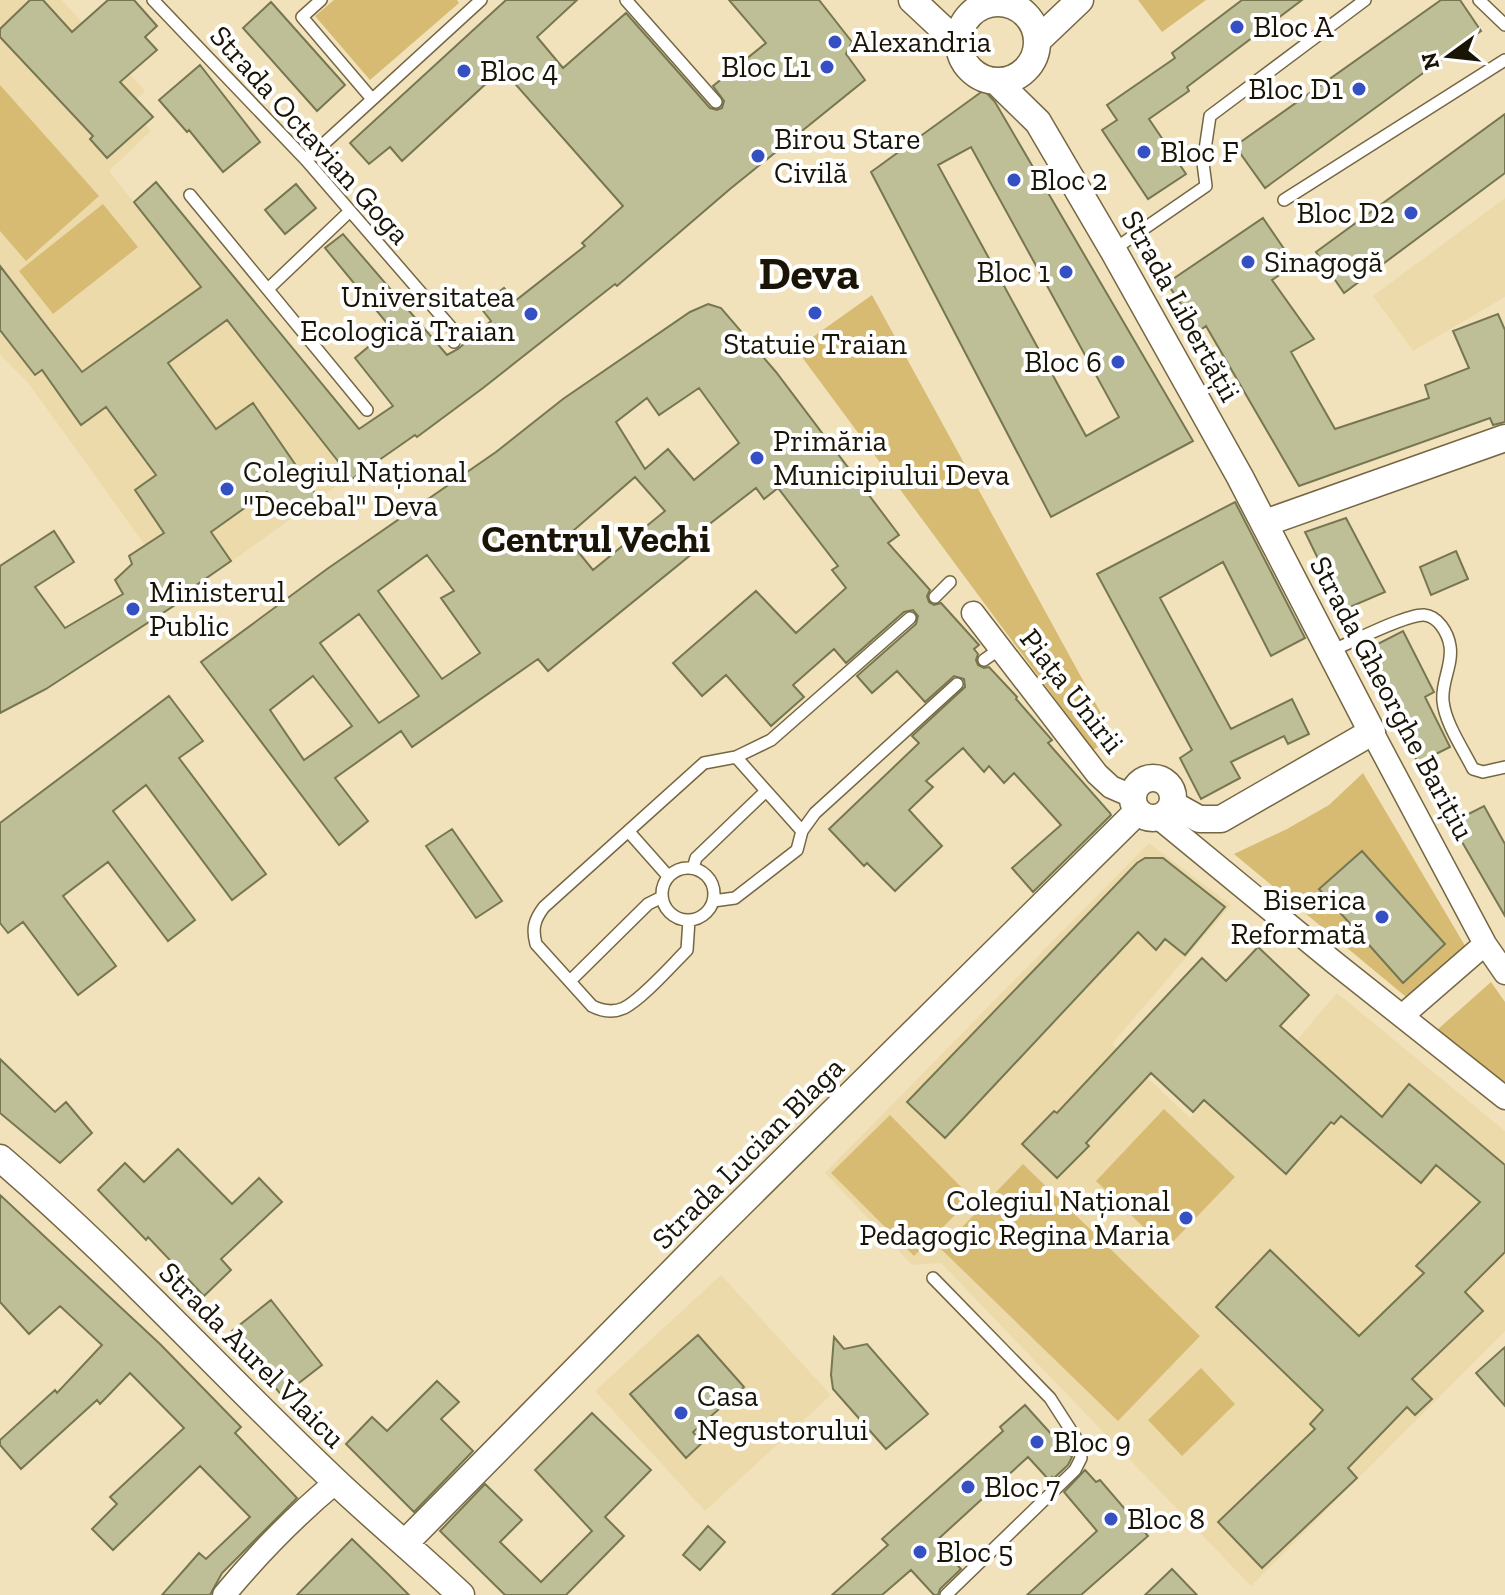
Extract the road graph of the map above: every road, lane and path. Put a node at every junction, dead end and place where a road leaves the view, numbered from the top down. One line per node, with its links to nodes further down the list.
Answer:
1 (153, 0): 20 (lane, Strada Octavian Goga)
2 (321, 0): 17 (lane)
3 (626, 0): 18 (lane)
4 (912, 0): 13 (street)
5 (1080, 0): 12 (street)
6 (1365, 0): 24 (lane)
7 (1479, 0): 11 (lane)
8 (477, 1): 17 (lane)
9 (975, 3): 10 (street); 13 (street)
10 (1021, 3): 12 (street)
11 (1505, 25)
12 (1038, 40): 15 (street)
13 (959, 44): 16 (street)
14 (1505, 60): 22 (lane)
15 (1027, 69): 16 (street); 19 (street, Strada Libertății)
16 (997, 82): 19 (street, Strada Libertății)
17 (372, 99): 20 (lane)
18 (716, 102)
19 (1038, 122): 24 (street, Strada Libertății)
20 (306, 160): 23 (lane, Strada Octavian Goga)
21 (190, 195): 25 (lane)
22 (1284, 200)
23 (350, 211): 25 (lane); 26 (lane, Strada Octavian Goga)
24 (1113, 250): 29 (street, Strada Libertății)
25 (268, 289): 27 (lane)
26 (454, 342)
27 (367, 410)
28 (1505, 438): 29 (street)
29 (1265, 523): 34 (street, Strada Gheorghe Barițiu)
30 (950, 582): 31 (lane)
31 (935, 597)
32 (973, 613): 40 (street, Piața Unirii)
33 (910, 618): 37 (lane)
34 (1331, 651): 36 (street, Strada Gheorghe Barițiu); 38 (lane)
35 (957, 684): 41 (lane)
36 (1372, 732): 40 (street); 48 (street, Strada Gheorghe Barițiu)
37 (736, 757): 39 (lane); 42 (lane)
38 (1505, 767)
39 (766, 791): 41 (lane); 43 (lane)
40 (1150, 808): 51 (street); 56 (street, Strada Lucian Blaga)
41 (802, 831): 46 (lane)
42 (629, 832): 44 (lane); 50 (lane)
43 (693, 868): 44 (lane); 46 (lane)
44 (668, 876): 45 (lane)
45 (662, 897): 47 (lane); 50 (lane)
46 (713, 901): 47 (lane)
47 (689, 920): 50 (lane)
48 (1485, 944): 49 (street, Strada Gheorghe Barițiu); 51 (street)
49 (1505, 973)
50 (570, 981)
51 (1402, 1016): 52 (street)
52 (1505, 1098)
53 (0, 1158): 55 (street, Strada Aurel Vlaicu)
54 (933, 1278): 59 (lane)
55 (336, 1482): 56 (street, Strada Aurel Vlaicu); 57 (street)
56 (406, 1542): 58 (street, Strada Aurel Vlaicu)
57 (224, 1595)
58 (461, 1595)
59 (946, 1595)

